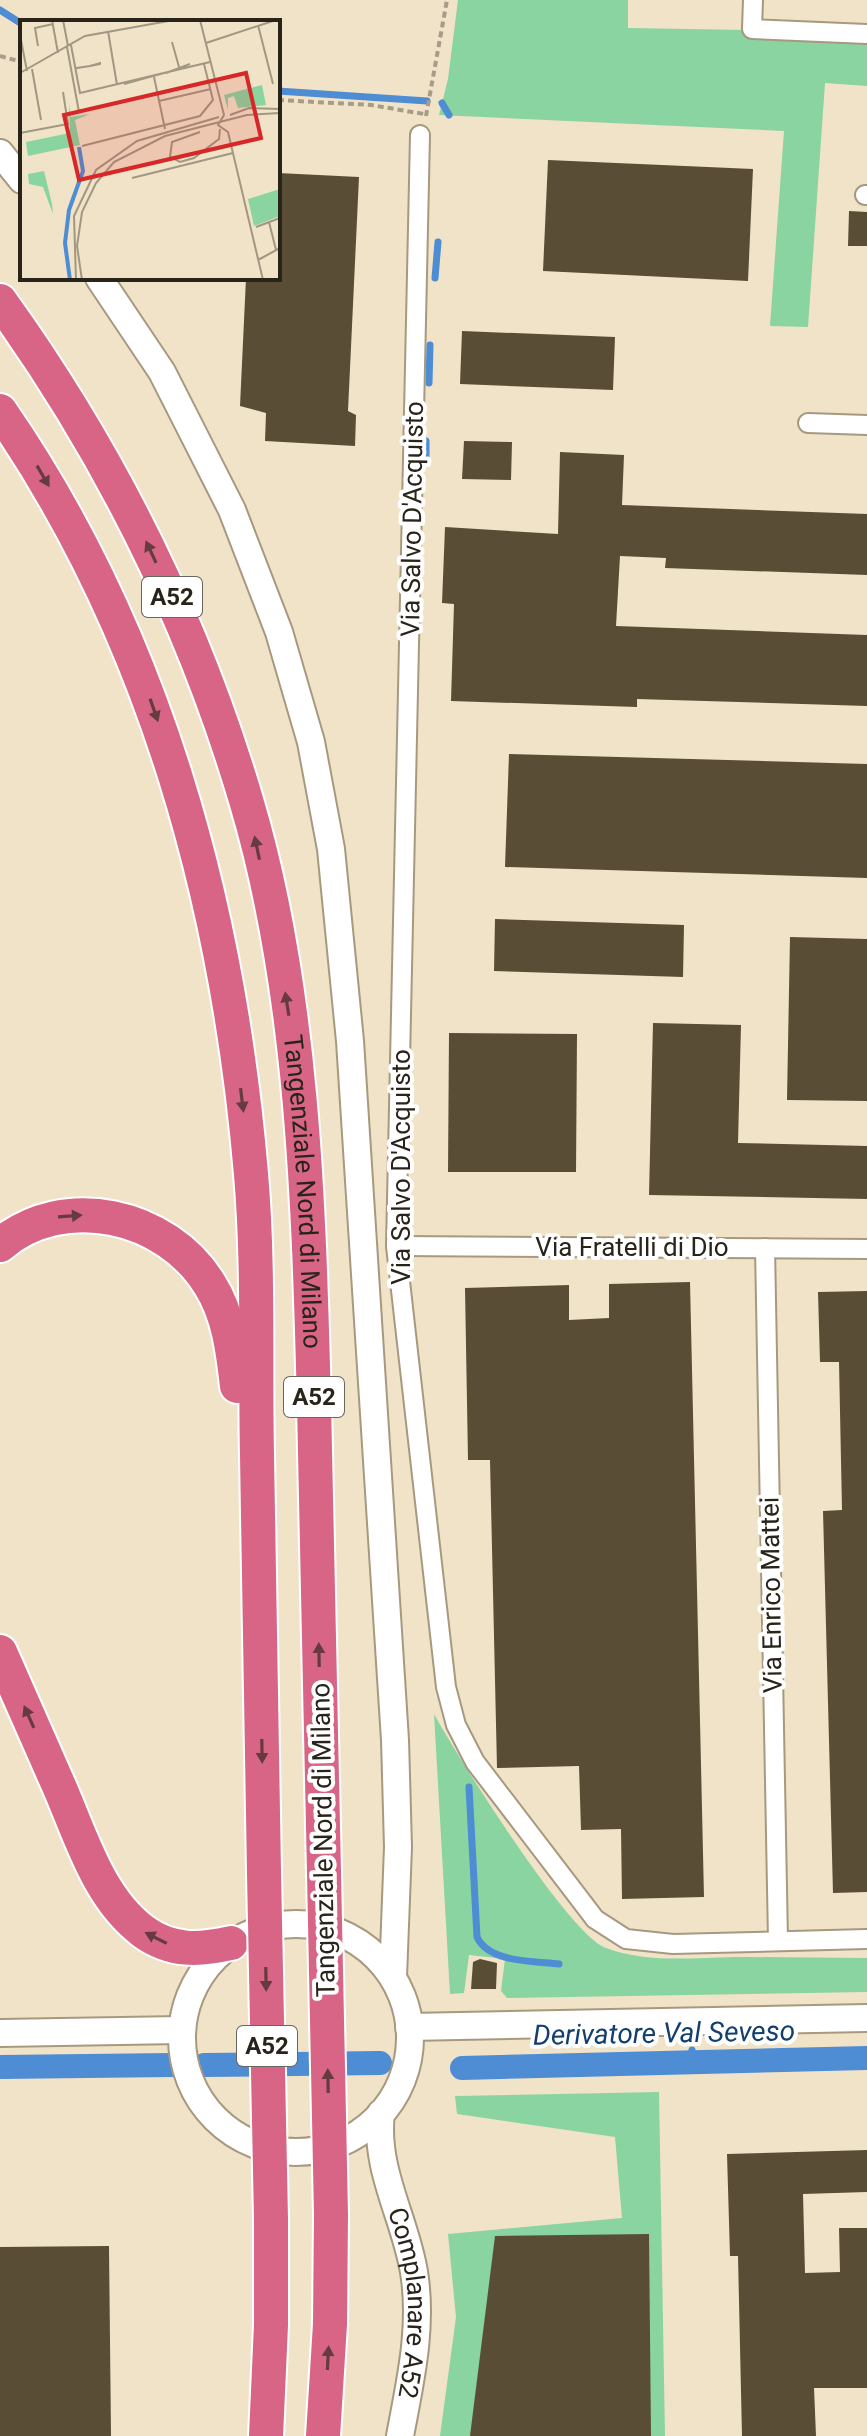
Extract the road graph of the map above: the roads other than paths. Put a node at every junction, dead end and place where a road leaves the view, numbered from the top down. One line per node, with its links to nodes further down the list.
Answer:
1 (753, 0): 2 (street)
2 (867, 34)
3 (420, 135): 12 (street, Via Salvo D'Acquisto)
4 (0, 153): 5 (main road)
5 (20, 178)
6 (100, 280): 17 (main road)
7 (0, 301): 31 (highway, Tangenziale Nord di Milano / A52, one-way to 7, bridge)
8 (0, 411): 16 (highway, Tangenziale Nord di Milano / A52, one-way to 16)
9 (808, 423): 10 (street)
10 (867, 425)
11 (0, 1245): 16 (highway, one-way to 16)
12 (396, 1246): 13 (street, Via Fratelli di Dio); 20 (street, Via Salvo D'Acquisto)
13 (765, 1248): 14 (street, Via Fratelli di Dio); 20 (street, Via Enrico Mattei)
14 (867, 1249)
15 (0, 1652): 21 (highway, one-way to 15)
16 (261, 1676): 30 (highway, Tangenziale Nord di Milano / A52, one-way to 30, bridge)
17 (396, 1896): 19 (main road); 22 (main road)
18 (867, 1939): 20 (street, Via Salvo D'Acquisto)
19 (356, 1940): 21 (main road); 22 (main road)
20 (778, 1941)
21 (231, 1943): 25 (main road)
22 (393, 1977): 24 (main road)
23 (867, 2018): 24 (main road)
24 (409, 2027): 27 (main road)
25 (181, 2030): 26 (main road); 28 (main road)
26 (0, 2033)
27 (381, 2113): 28 (main road); 29 (main road, Complanare A52)
28 (341, 2142): 29 (main road, Complanare A52)
29 (384, 2173): 32 (main road, Complanare A52)
30 (266, 2436)
31 (323, 2436)
32 (400, 2436)

